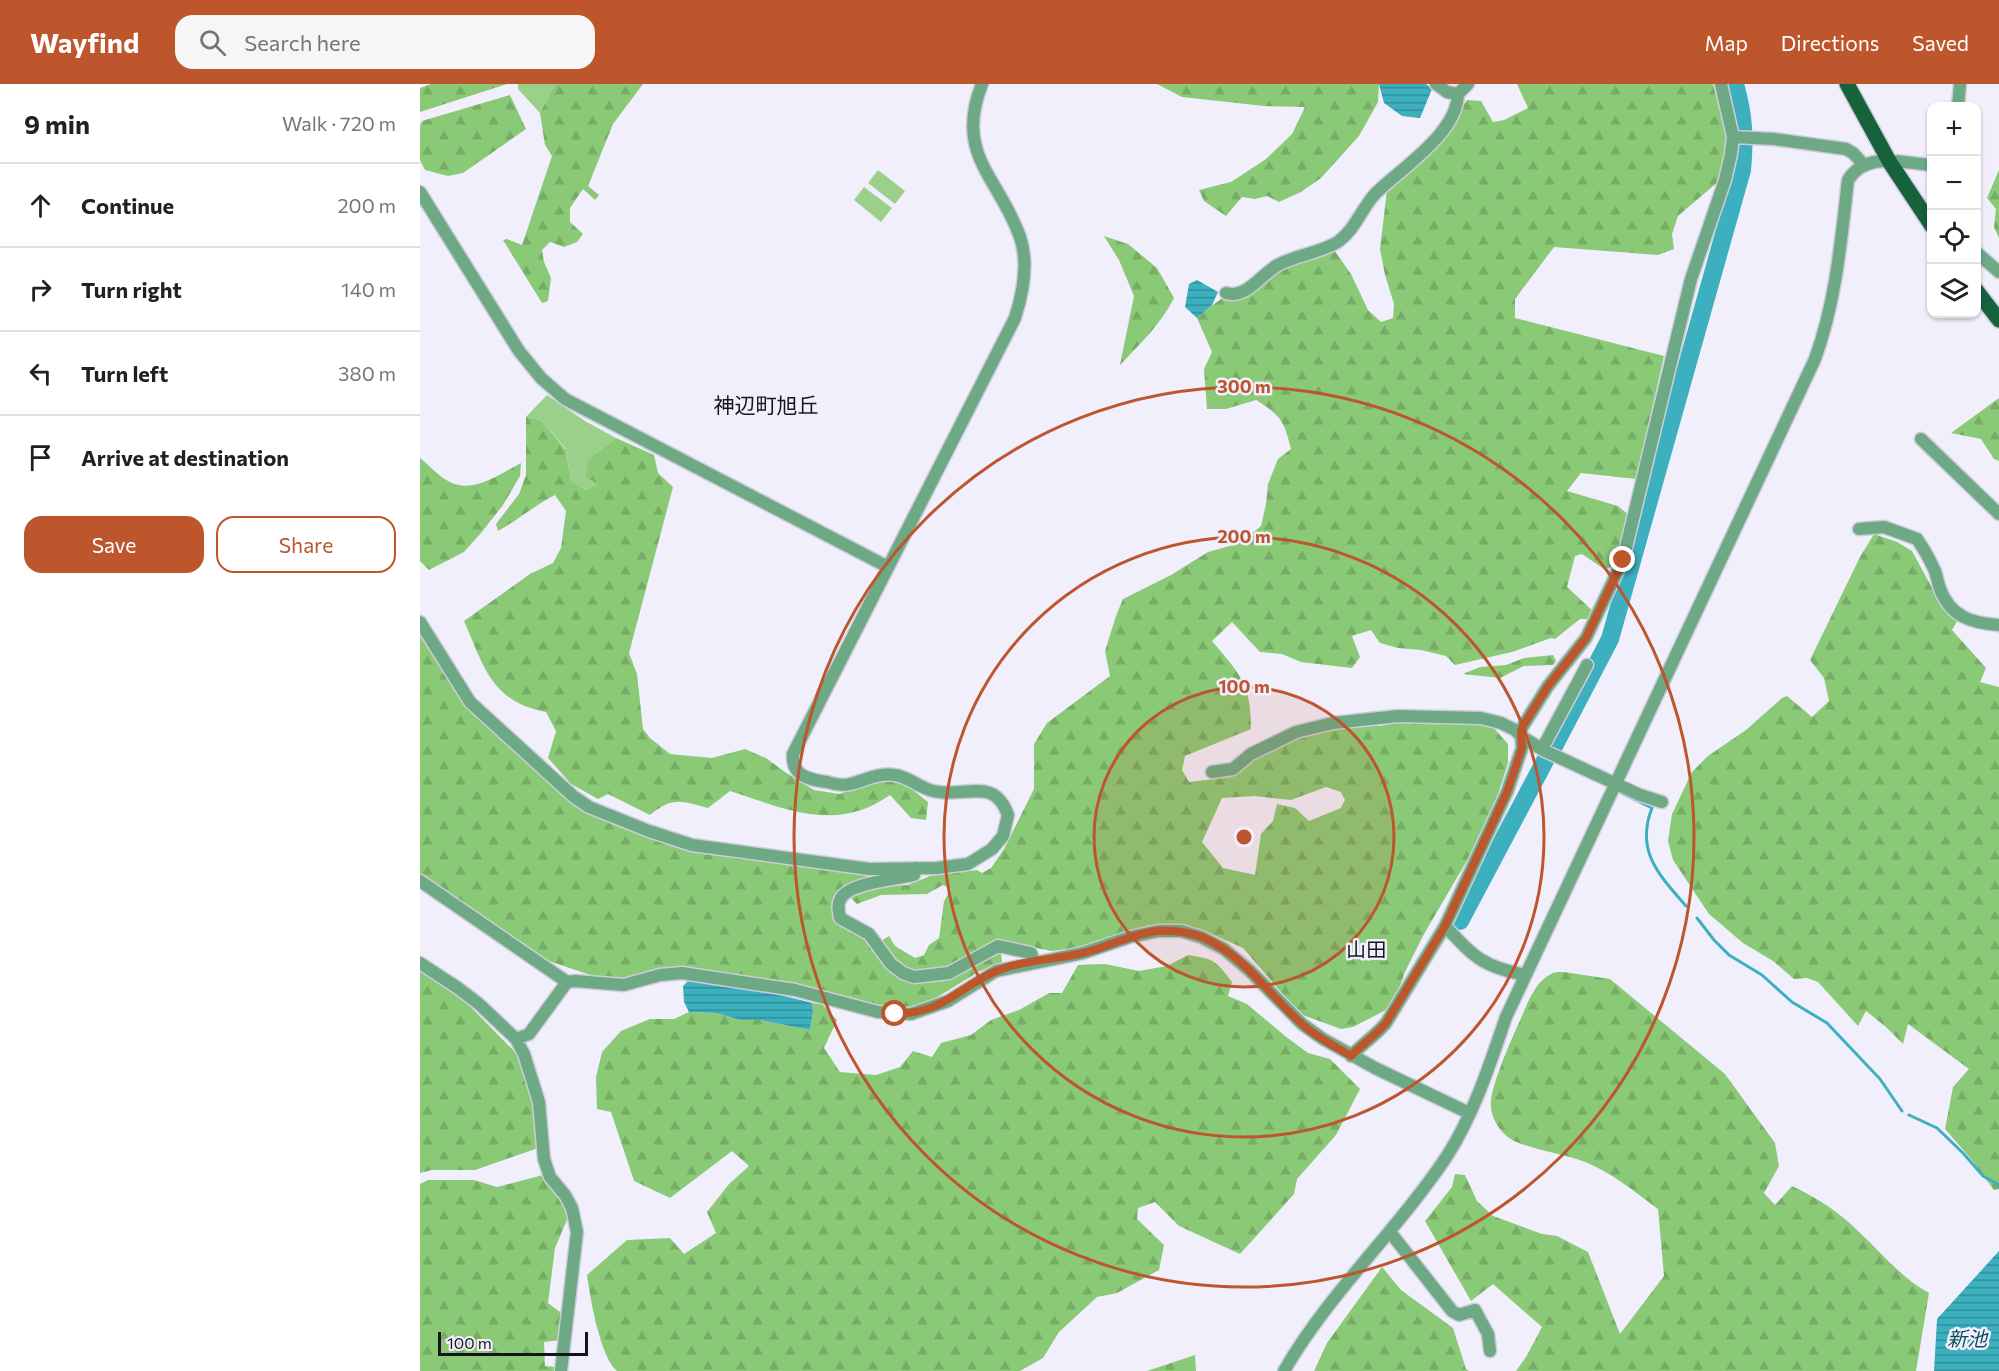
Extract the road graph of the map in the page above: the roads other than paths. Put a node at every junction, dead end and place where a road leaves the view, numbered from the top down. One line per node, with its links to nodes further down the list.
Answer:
1 (982, 84): 23 (street)
2 (1436, 84): 7 (street)
3 (1467, 84): 7 (street)
4 (1721, 84): 9 (street)
5 (1847, 84): 10 (main road)
6 (1964, 86): 8 (street)
7 (1458, 94): 17 (street)
8 (1959, 102)
9 (1740, 137): 11 (street); 27 (street)
10 (1889, 161): 11 (street); 12 (street); 14 (main road)
11 (1864, 165): 30 (street)
12 (1927, 165)
13 (420, 192): 23 (street)
14 (1927, 218)
15 (1981, 256): 16 (street)
16 (1999, 272)
17 (1226, 293)
18 (1981, 295): 19 (main road)
19 (1999, 320)
20 (1922, 439): 21 (street)
21 (1999, 514)
22 (1859, 529): 25 (street)
23 (888, 567): 32 (street)
24 (420, 622): 32 (street)
25 (1999, 625)
26 (1587, 665): 28 (street)
27 (1522, 737): 28 (street); 29 (street); 34 (street)
28 (1547, 752): 30 (street)
29 (1212, 772)
30 (1614, 783): 31 (street); 37 (street)
31 (1662, 802)
32 (916, 868): 35 (street)
33 (420, 881): 38 (street)
34 (1445, 926): 37 (street); 40 (street)
35 (1034, 962): 38 (street); 40 (street)
36 (420, 963): 39 (street)
37 (1526, 975): 41 (street)
38 (567, 982): 39 (street)
39 (516, 1039): 44 (street)
40 (1351, 1056): 41 (street)
41 (1466, 1112): 42 (street)
42 (1390, 1232): 43 (street); 45 (street)
43 (1490, 1351)
44 (561, 1371)
45 (1284, 1371)

